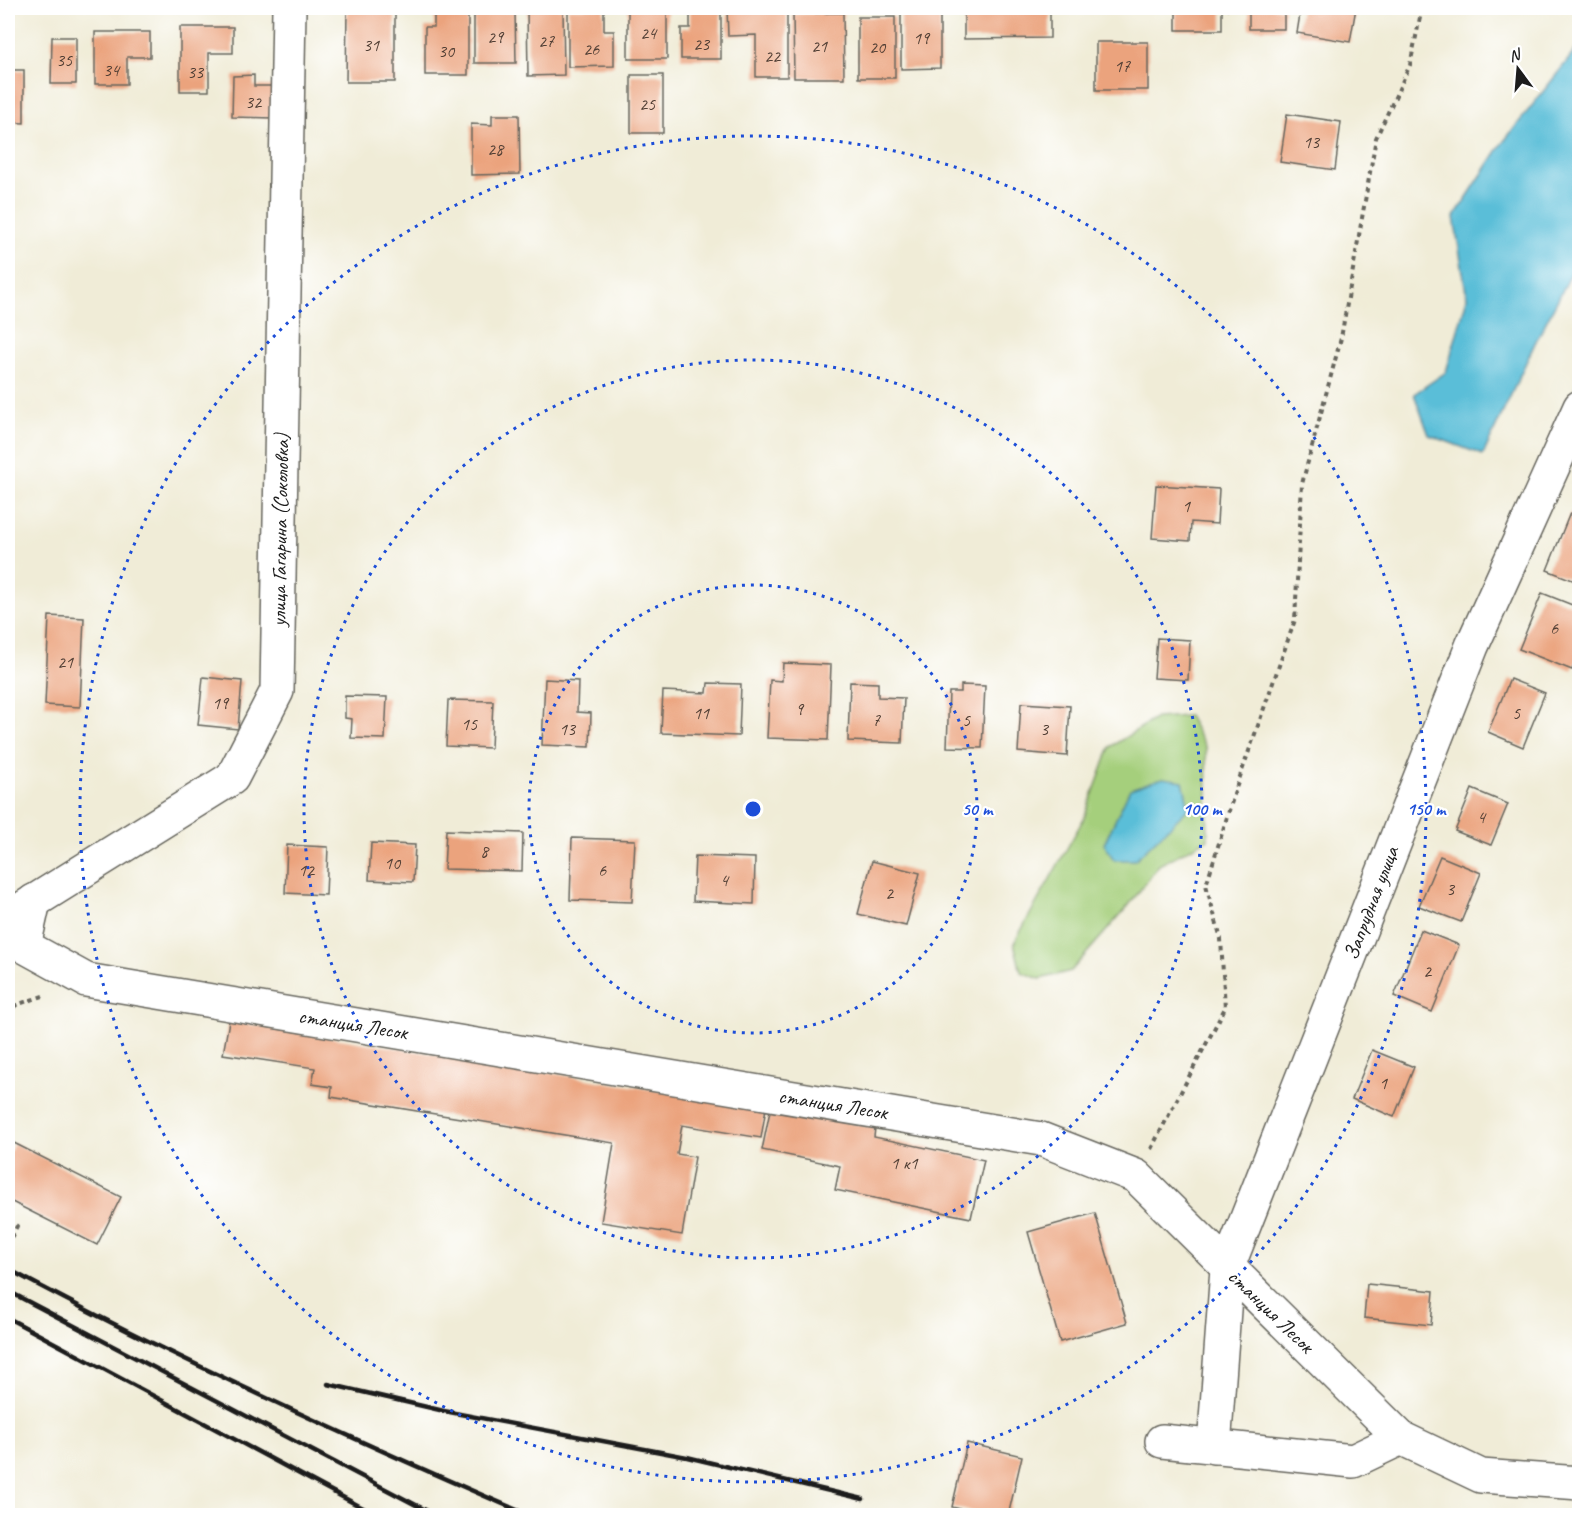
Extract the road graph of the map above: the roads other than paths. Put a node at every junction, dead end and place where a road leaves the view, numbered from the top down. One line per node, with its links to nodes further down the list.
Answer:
1 (289, 8): 3 (street, улица Гагарина (Соколовка))
2 (1580, 407): 4 (street, Запрудная улица)
3 (21, 910): 4 (street, станция Лесок)
4 (1227, 1269): 5 (street, станция Лесок); 7 (street, Запрудная улица)
5 (1401, 1438): 7 (street); 8 (street, станция Лесок)
6 (1162, 1441): 7 (street)
7 (1214, 1447)
8 (1580, 1483)

